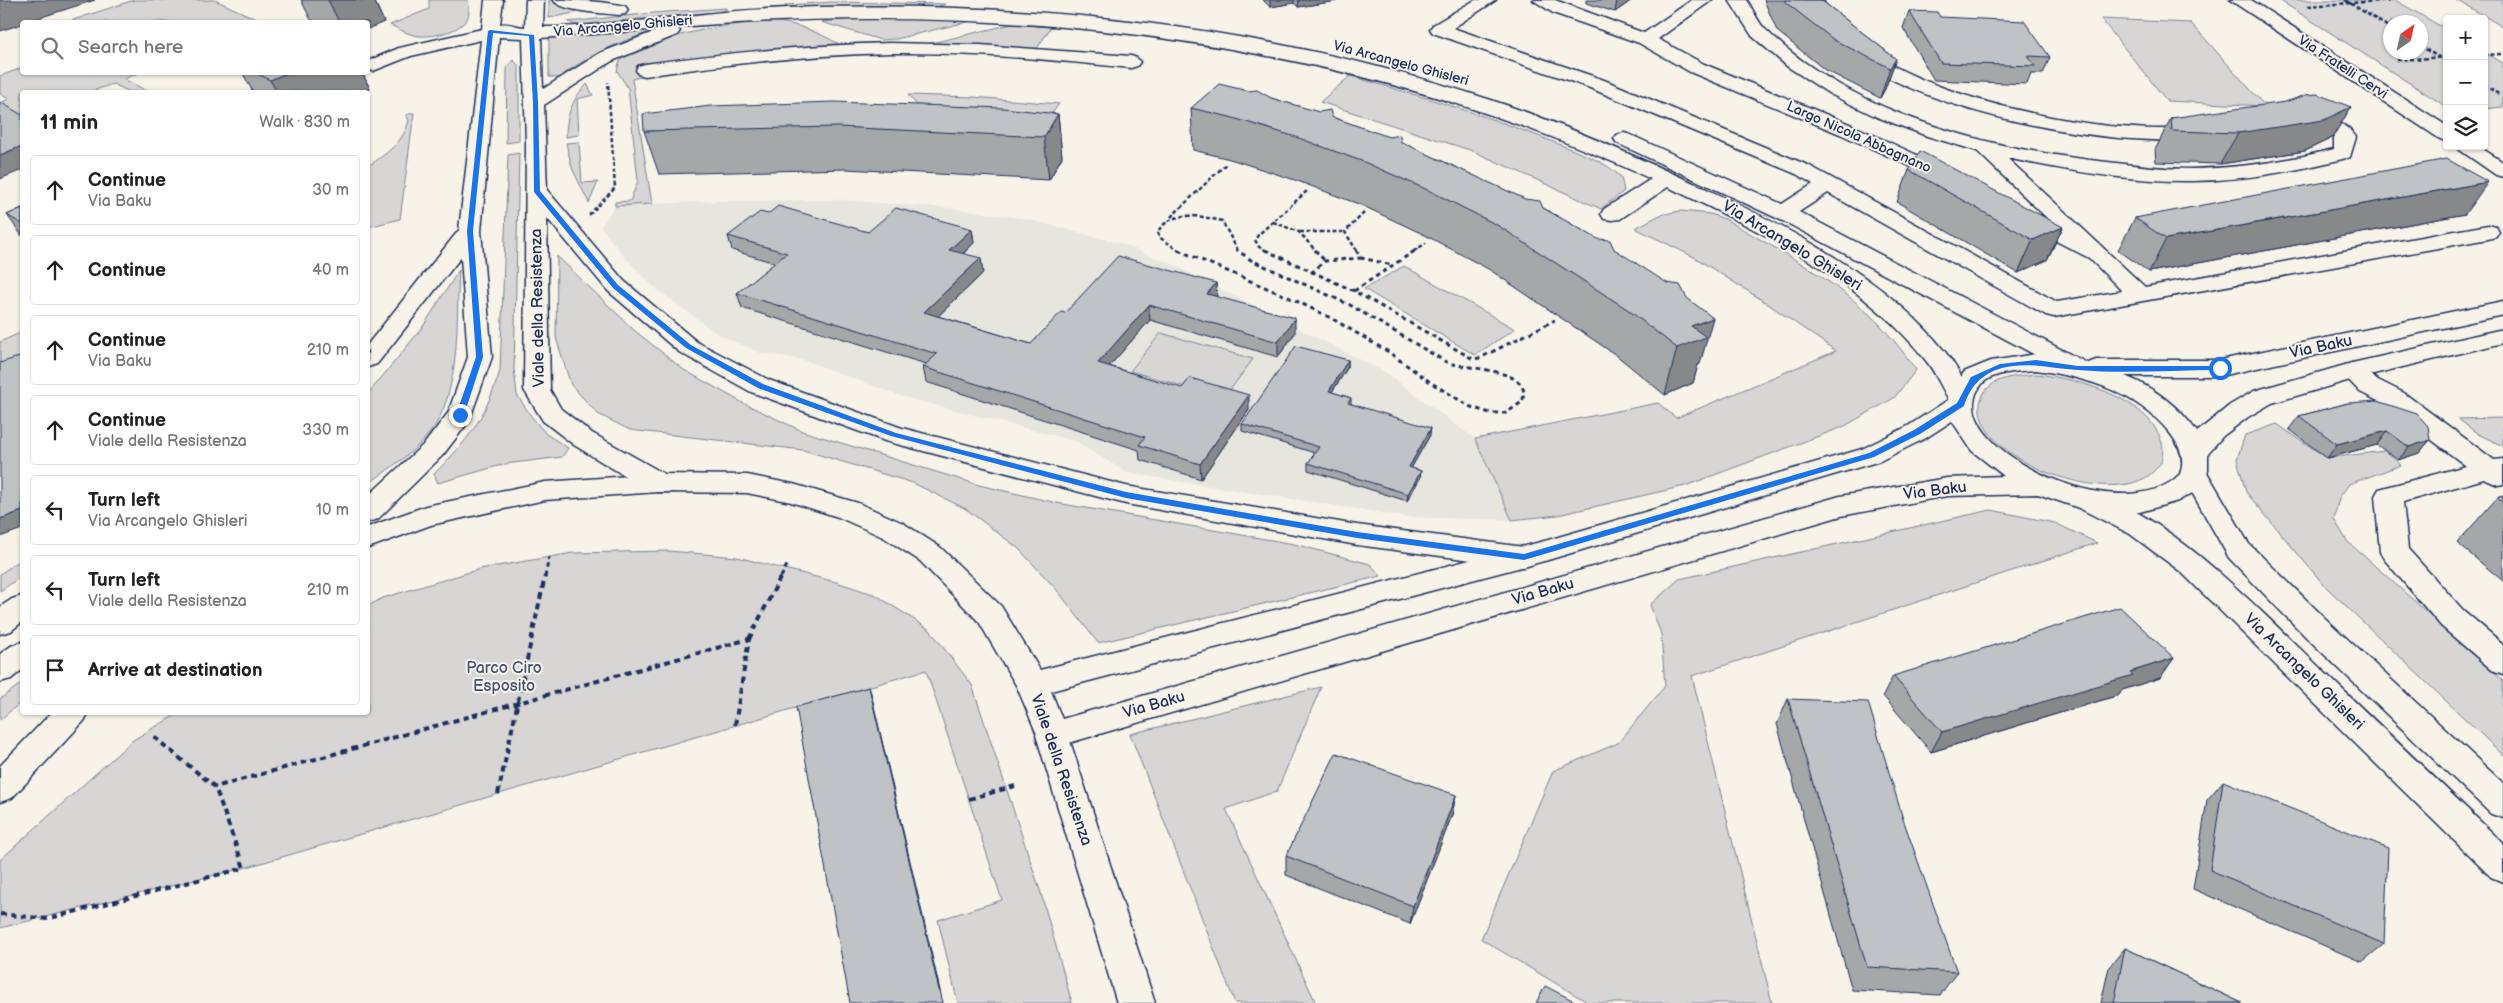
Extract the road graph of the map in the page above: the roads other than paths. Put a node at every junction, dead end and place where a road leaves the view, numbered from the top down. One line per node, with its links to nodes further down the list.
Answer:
1 (494, 0): 19 (street)
2 (535, 0): 17 (street, Viale della Resistenza)
3 (562, 0): 15 (street, Via Arcangelo Ghisleri)
4 (1487, 0): 39 (street)
5 (1542, 0): 18 (street, Largo Nicola Abbagnano)
6 (1703, 0): 18 (street)
7 (1738, 0): 34 (street)
8 (1814, 0): 31 (street)
9 (2239, 0): 32 (street, Via Fratelli Cervi)
10 (2259, 0): 29 (street, Via Fratelli Cervi)
11 (783, 7): 12 (street, Via Arcangelo Ghisleri); 13 (street, Via Arcangelo Ghisleri); 21 (street, Via Arcangelo Ghisleri)
12 (978, 7): 14 (street, Via Arcangelo Ghisleri)
13 (759, 8): 15 (street, Via Arcangelo Ghisleri); 16 (street, Via Arcangelo Ghisleri)
14 (1002, 8): 21 (street, Via Arcangelo Ghisleri); 26 (street, Via Arcangelo Ghisleri); 27 (street, Via Arcangelo Ghisleri)
15 (619, 10): 17 (street, Via Arcangelo Ghisleri)
16 (706, 19): 17 (street, Via Arcangelo Ghisleri); 28 (street, Via Arcangelo Ghisleri)
17 (533, 28): 19 (street, Via Arcangelo Ghisleri); 28 (street, Viale della Resistenza)
18 (1645, 30): 40 (street, Largo Nicola Abbagnano)
19 (490, 31): 20 (street); 45 (street)
20 (462, 40): 23 (street); 25 (street)
21 (884, 48): 22 (street, Via Arcangelo Ghisleri); 24 (street, Via Arcangelo Ghisleri)
22 (1131, 62)
23 (373, 65)
24 (645, 70)
25 (393, 71)
26 (1458, 77): 27 (street); 43 (street, Via Arcangelo Ghisleri)
27 (1444, 91): 38 (street, Via Arcangelo Ghisleri)
28 (536, 102): 41 (street, Viale della Resistenza)
29 (2443, 117)
30 (2286, 118): 34 (street)
31 (2219, 131)
32 (2443, 132)
33 (2488, 147): 36 (street)
34 (1985, 148): 47 (street)
35 (2470, 150): 37 (street)
36 (2503, 156)
37 (2503, 171)
38 (1667, 178): 44 (street); 54 (street, Via Arcangelo Ghisleri)
39 (1827, 184): 43 (street, Via Arcangelo Ghisleri); 48 (street)
40 (1965, 185)
41 (537, 192): 57 (street, Viale della Resistenza); 62 (street, Viale della Resistenza)
42 (2009, 207): 47 (street)
43 (1785, 212): 52 (street, Via Arcangelo Ghisleri)
44 (1612, 214)
45 (470, 231): 51 (street); 60 (street)
46 (2488, 232): 48 (street)
47 (2096, 254): 48 (street)
48 (2140, 295)
49 (2503, 308): 52 (street, Via Baku)
50 (2503, 336): 53 (street, Via Baku)
51 (370, 356)
52 (2078, 368): 54 (street); 55 (street)
53 (2352, 371): 55 (street, Via Baku); 56 (street)
54 (1961, 402): 58 (street, Via Arcangelo Ghisleri); 62 (street)
55 (2194, 462): 59 (street, Via Baku); 72 (street)
56 (2498, 472): 66 (street)
57 (658, 483): 61 (street, Viale della Resistenza); 68 (street, Viale della Resistenza)
58 (2041, 485): 59 (street); 70 (street, Via Baku)
59 (2087, 500): 73 (street, Via Arcangelo Ghisleri)
60 (370, 510)
61 (370, 537)
62 (1524, 557): 68 (street)
63 (20, 608): 64 (street)
64 (0, 623)
65 (20, 655): 67 (street)
66 (2503, 662)
67 (0, 670)
68 (1032, 684): 70 (street, Viale della Resistenza)
69 (70, 715): 71 (street)
70 (1052, 735): 74 (street, Viale della Resistenza)
71 (0, 788)
72 (2503, 804)
73 (2503, 866)
74 (1136, 1003)

